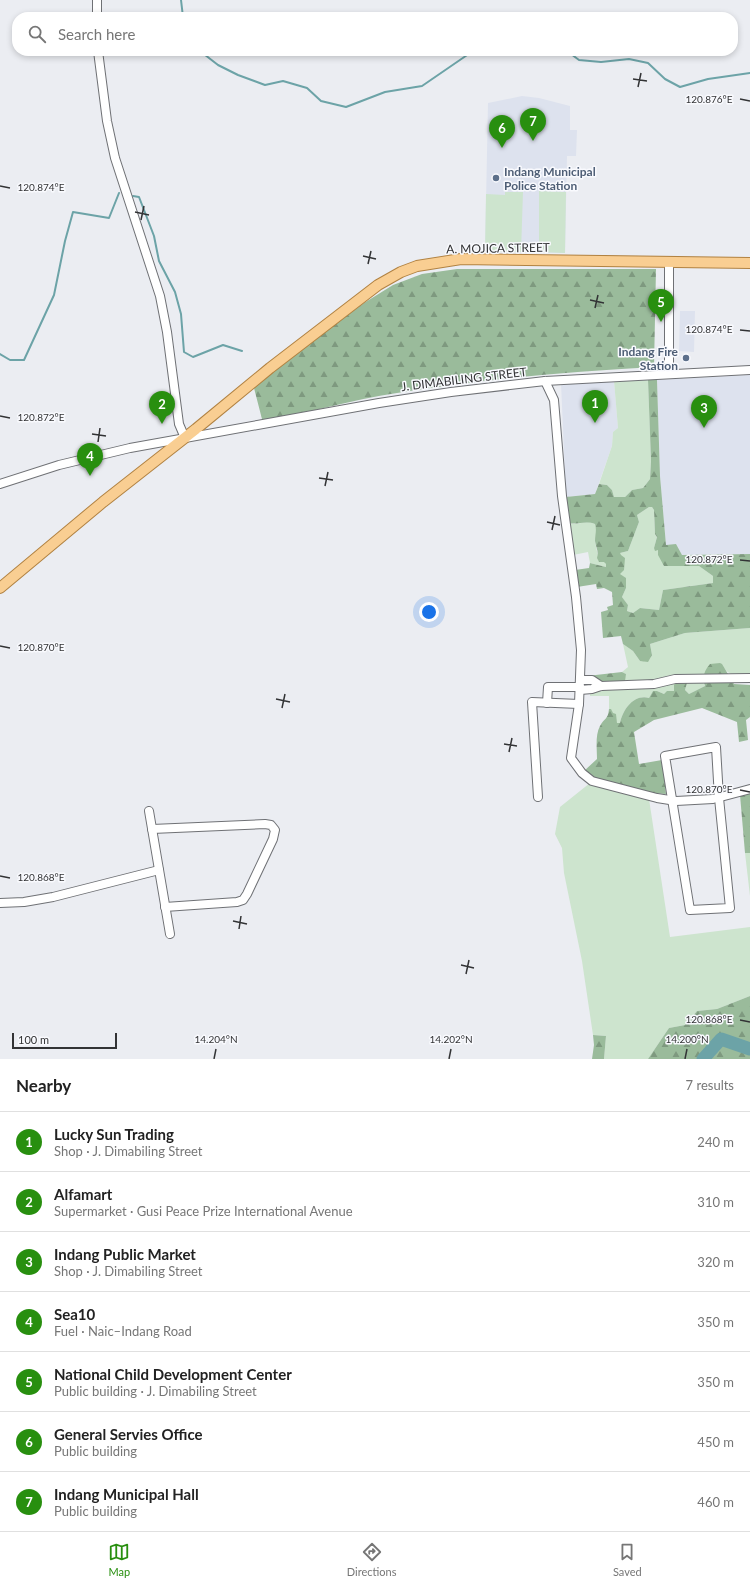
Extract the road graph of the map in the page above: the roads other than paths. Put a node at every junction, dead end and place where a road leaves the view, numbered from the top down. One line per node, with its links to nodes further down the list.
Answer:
1 (97, 0): 2 (street)
2 (97, 12)
3 (99, 56): 9 (street)
4 (669, 261): 5 (main road, A. MOJICA STREET); 7 (street); 9 (main road, A. MOJICA STREET)
5 (750, 263)
6 (747, 371): 7 (street, J. DIMABILING STREET)
7 (669, 374): 8 (street, J. DIMABILING STREET)
8 (545, 381): 9 (street, J. DIMABILING STREET); 13 (street)
9 (184, 438): 10 (street, J. DIMABILING STREET); 11 (main road, A. MOJICA STREET)
10 (0, 484)
11 (0, 588)
12 (750, 678): 13 (street)
13 (580, 686): 14 (street); 15 (street)
14 (547, 703): 15 (street); 17 (street)
15 (579, 704): 19 (street)
16 (750, 789): 18 (street)
17 (538, 797)
18 (719, 798): 19 (street); 19 (street); 19 (street)
19 (672, 800)
20 (149, 811): 21 (street)
21 (152, 829): 22 (street); 24 (street)
22 (159, 870): 23 (street); 24 (street)
23 (0, 904)
24 (165, 907): 25 (street)
25 (170, 934)

